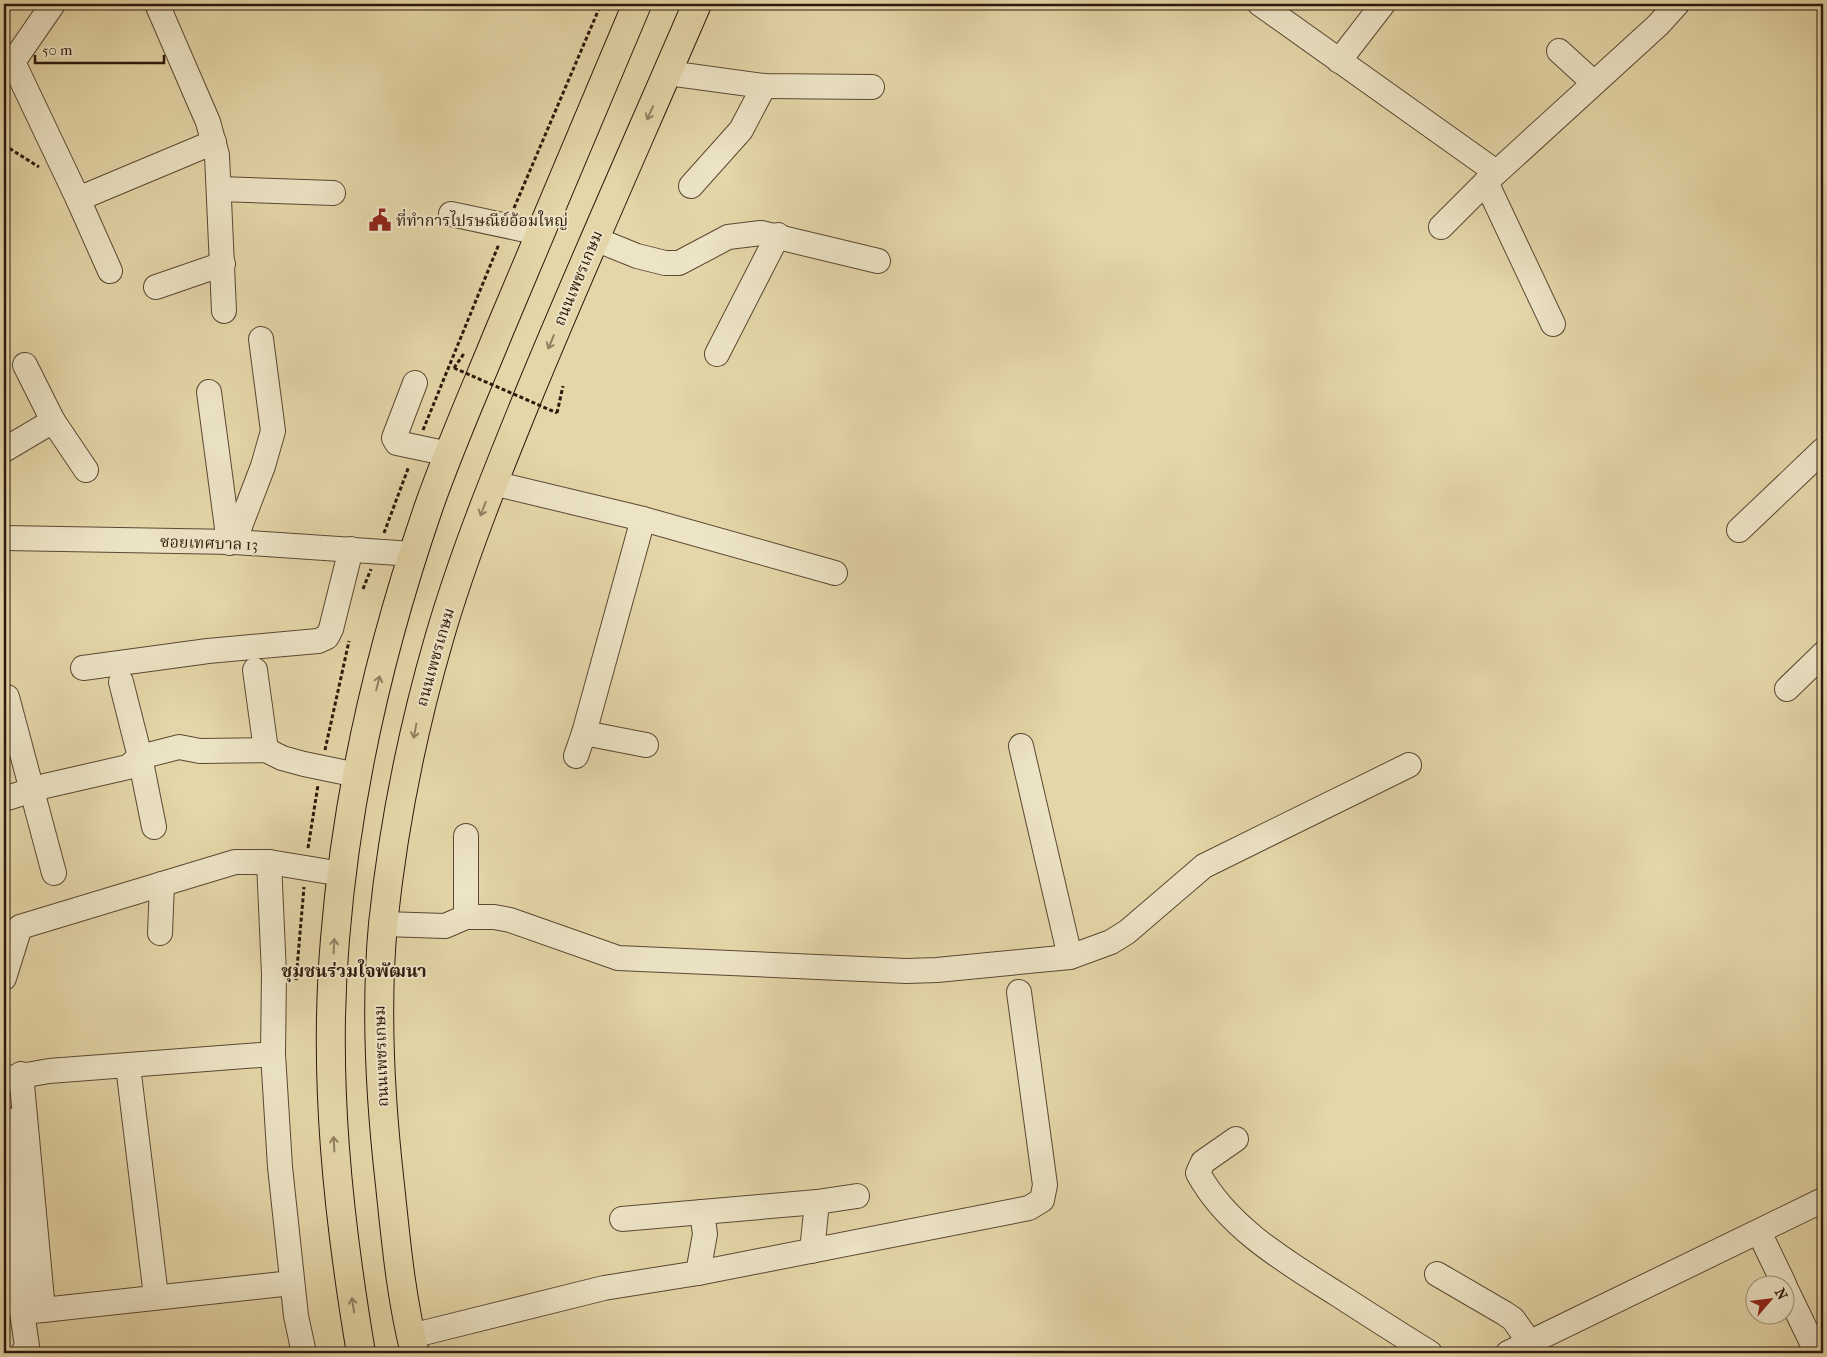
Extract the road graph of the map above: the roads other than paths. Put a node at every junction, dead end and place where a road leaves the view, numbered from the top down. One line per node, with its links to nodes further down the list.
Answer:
1 (53, 4): 19 (street)
2 (157, 4): 14 (street)
3 (637, 4): 22 (main road)
4 (697, 4): 10 (main road, ถนนเพชรเกษม)
5 (1260, 4): 9 (street)
6 (1383, 4): 9 (street)
7 (1677, 4): 11 (street)
8 (1559, 51): 11 (street)
9 (1339, 61): 15 (street)
10 (668, 73): 12 (street); 24 (main road, ถนนเพชรเกษม, one-way to 24)
11 (1594, 83): 15 (street)
12 (764, 86): 13 (street); 16 (street)
13 (872, 87)
14 (214, 142): 17 (street); 19 (street)
15 (1491, 177): 21 (street); 30 (street)
16 (691, 186)
17 (219, 189): 18 (street); 26 (street)
18 (333, 193)
19 (78, 199): 27 (street)
20 (451, 214): 22 (street)
21 (1441, 227)
22 (540, 233): 39 (main road)
23 (778, 235): 24 (street); 25 (street); 32 (street)
24 (595, 239): 41 (main road, ถนนเพชรเกษม, one-way to 41)
25 (878, 261)
26 (223, 264): 28 (street); 29 (street)
27 (110, 272)
28 (156, 287)
29 (224, 311)
30 (1553, 324)
31 (261, 339): 45 (street)
32 (717, 354)
33 (25, 365): 36 (street)
34 (415, 383): 39 (street)
35 (209, 392): 45 (street)
36 (53, 421): 37 (street); 40 (street)
37 (4, 450)
38 (1823, 450): 43 (street)
39 (449, 454): 47 (main road)
40 (86, 470)
41 (493, 483): 42 (street); 72 (main road, ถนนเพชรเกษม, one-way to 72)
42 (643, 519): 48 (street); 55 (street)
43 (1739, 530)
44 (4, 538): 45 (street, ซอยเทศบาล 13)
45 (232, 543): 46 (street, ซอยเทศบาล 13)
46 (351, 550): 47 (street, ซอยเทศบาล 13); 50 (street)
47 (413, 554): 62 (main road, one-way to 47)
48 (835, 573)
49 (1823, 654): 53 (street)
50 (83, 668)
51 (255, 670): 58 (street)
52 (121, 682): 60 (street)
53 (1787, 689)
54 (7, 697): 63 (street)
55 (584, 733): 56 (street); 59 (street)
56 (646, 745)
57 (1021, 746): 75 (street)
58 (266, 750): 60 (street); 62 (street)
59 (576, 756)
60 (137, 765): 63 (street); 65 (street)
61 (1409, 765): 75 (street)
62 (357, 775): 69 (main road)
63 (31, 791): 64 (street); 68 (street)
64 (4, 799)
65 (154, 827)
66 (466, 836): 71 (street)
67 (269, 862): 69 (street); 70 (street); 78 (street)
68 (54, 873)
69 (342, 874): 101 (main road, one-way to 69)
70 (162, 884): 73 (street); 74 (street)
71 (466, 918): 72 (street); 75 (street)
72 (384, 924): 98 (main road, ถนนเพชรเกษม)
73 (12, 929): 76 (street)
74 (160, 933)
75 (1070, 957)
76 (4, 978)
77 (1018, 992): 89 (street)
78 (273, 1054): 79 (street); 93 (street)
79 (128, 1066): 80 (street); 94 (street)
80 (13, 1077): 96 (street)
81 (4, 1118): 96 (street)
82 (1236, 1139): 102 (street)
83 (856, 1196): 85 (street)
84 (1823, 1200): 88 (street)
85 (817, 1202): 86 (street); 89 (street)
86 (702, 1212): 87 (street); 90 (street)
87 (622, 1219)
88 (1759, 1232): 92 (street); 97 (street)
89 (812, 1251): 90 (street)
90 (698, 1273): 98 (street)
91 (1437, 1274): 97 (street)
92 (1779, 1274)
93 (292, 1283): 94 (street); 100 (street)
94 (156, 1296): 96 (street)
95 (1794, 1305): 104 (street)
96 (32, 1311): 99 (street)
97 (1530, 1343): 103 (street)
98 (413, 1345)
99 (23, 1353)
100 (304, 1353)
101 (361, 1353)
102 (1430, 1353)
103 (1508, 1353)
104 (1818, 1353)

